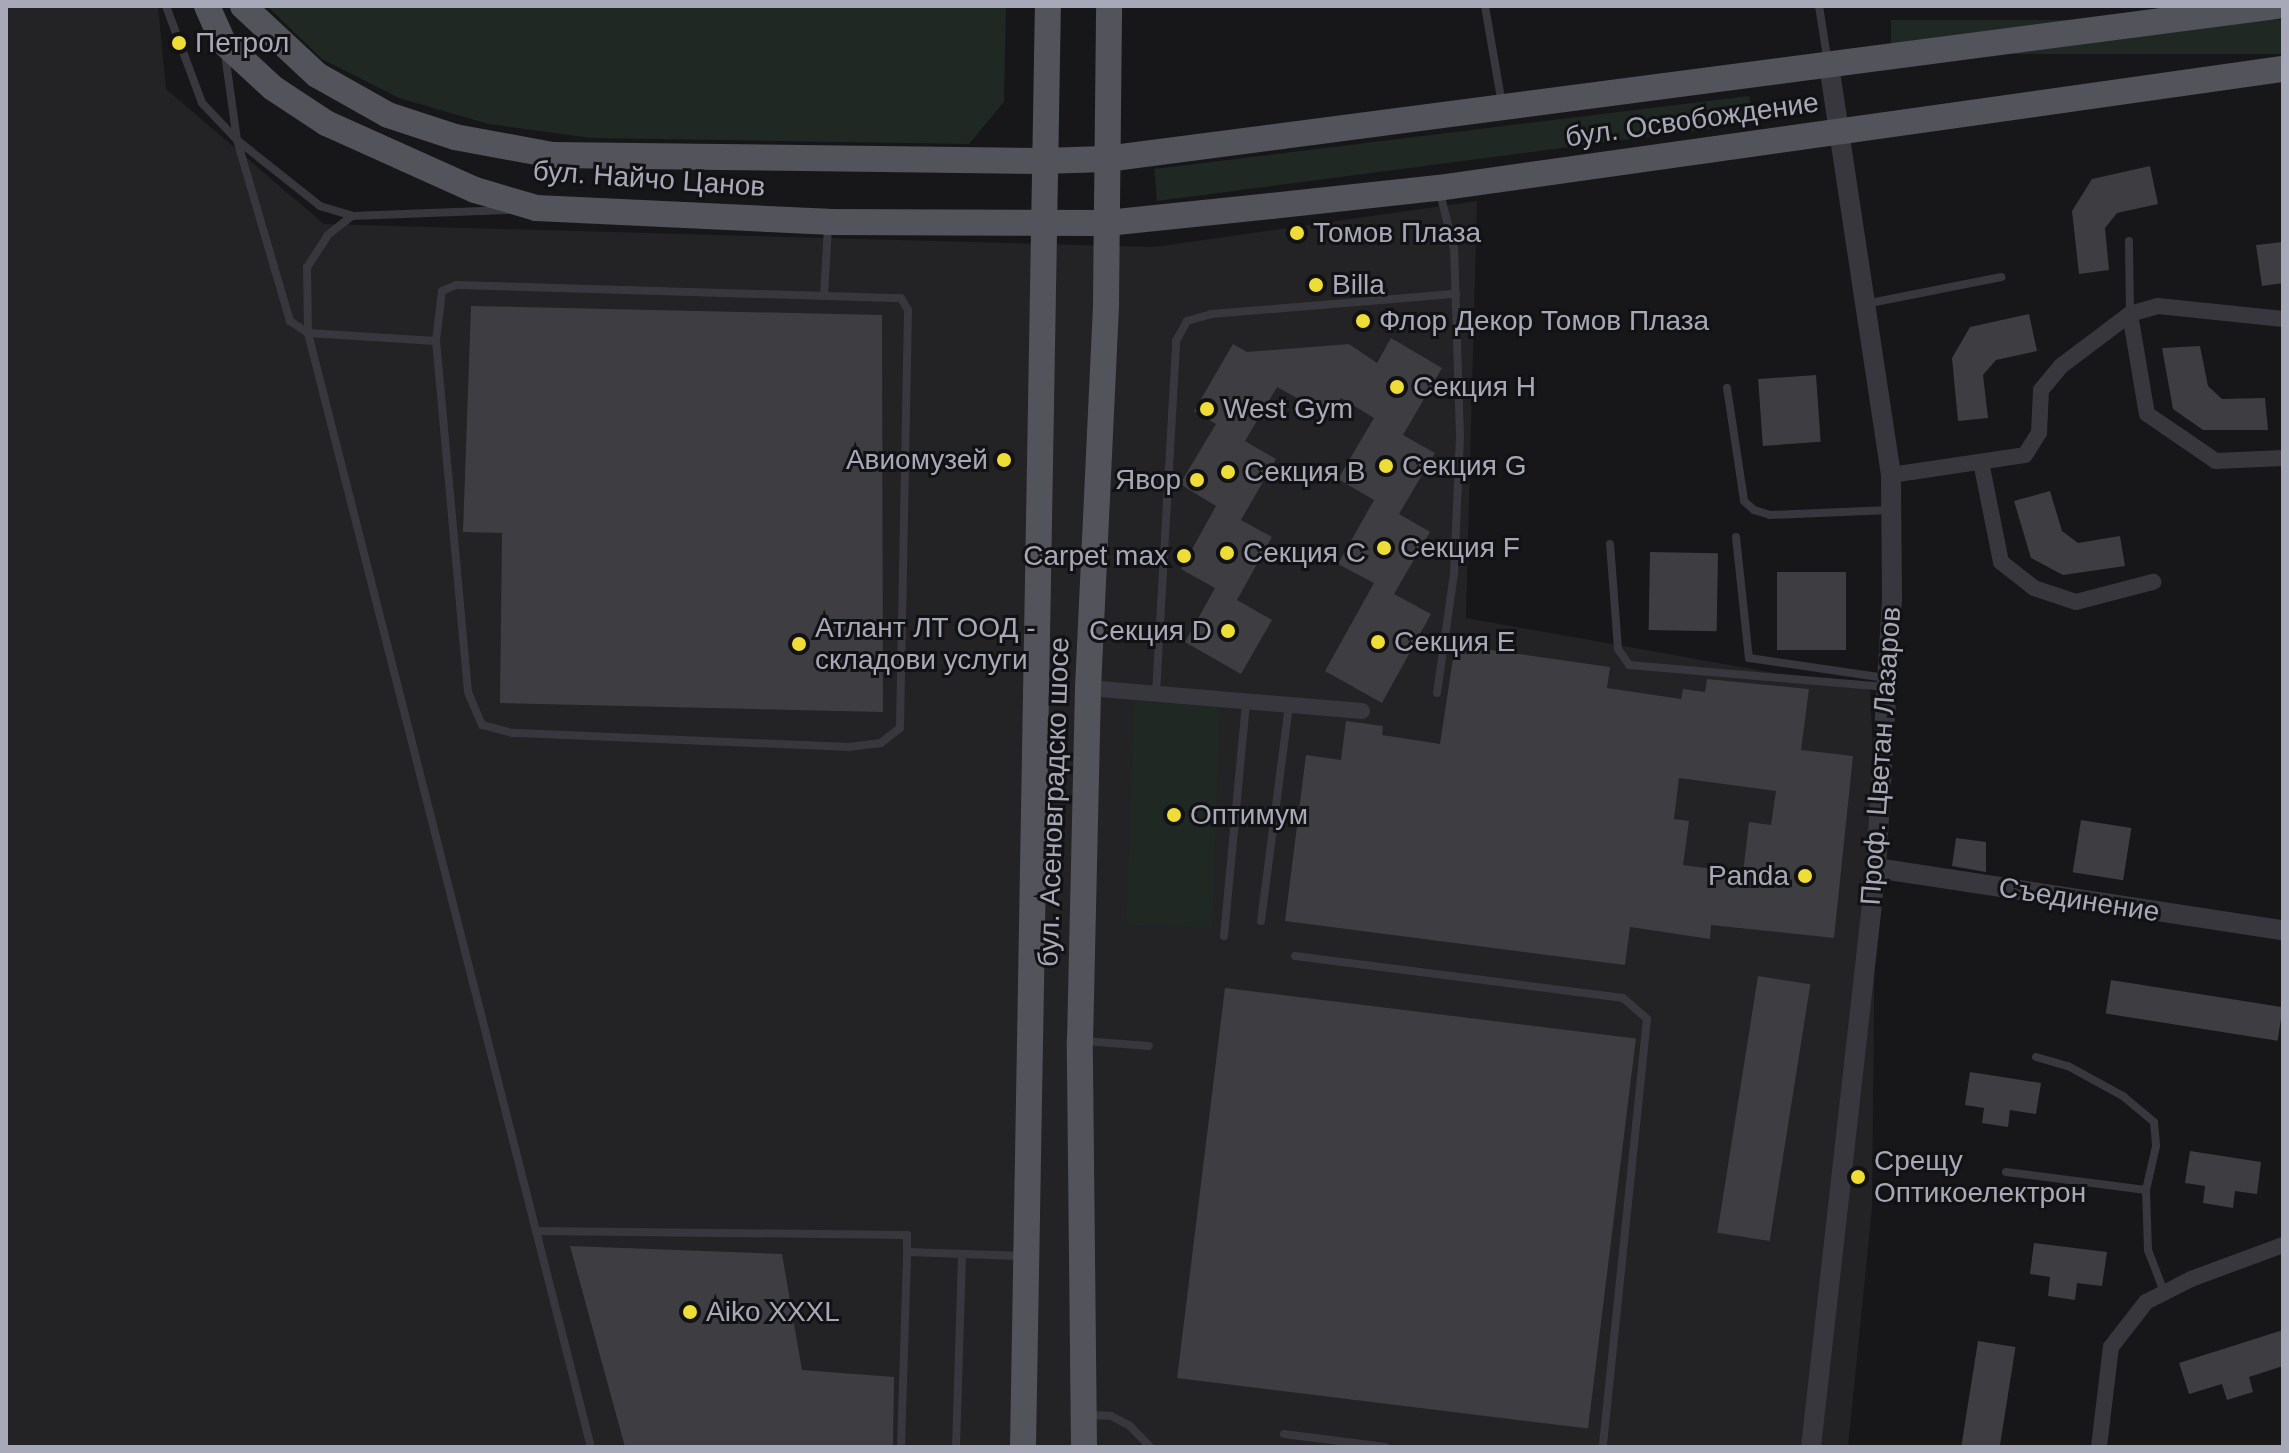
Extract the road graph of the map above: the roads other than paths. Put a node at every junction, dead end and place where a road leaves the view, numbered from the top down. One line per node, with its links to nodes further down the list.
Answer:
1 (166, 6): 14 (lane)
2 (207, 6): 9 (main road, бул. Найчо Цанов)
3 (243, 6): 16 (main road, бул. Найчо Цанов)
4 (1048, 6): 16 (main road, бул. Асеновградско шосе)
5 (1109, 6): 15 (main road, бул. Асеновградско шосе)
6 (1485, 6): 12 (lane)
7 (1819, 6): 10 (lane)
8 (2276, 6): 10 (main road, бул. Освобождение)
9 (223, 42): 14 (lane); 18 (main road, бул. Найчо Цанов)
10 (1829, 67): 12 (main road, бул. Освобождение); 13 (street, Проф. Цветан Лазаров)
11 (2283, 69): 13 (main road, бул. Освобождение)
12 (1503, 109): 15 (main road, бул. Освобождение)
13 (1838, 133): 17 (main road, бул. Освобождение); 27 (street, Проф. Цветан Лазаров)
14 (237, 140): 19 (lane); 30 (lane)
15 (1106, 159): 16 (main road, бул. Найчо Цанов); 22 (main road, бул. Асеновградско шосе)
16 (1042, 161): 21 (main road, бул. Асеновградско шосе)
17 (1438, 188): 22 (main road, бул. Освобождение); 25 (lane)
18 (536, 208): 19 (lane); 20 (main road, бул. Найчо Цанов)
19 (352, 216): 30 (lane)
20 (828, 222): 21 (main road, бул. Найчо Цанов); 26 (lane)
21 (1041, 222): 22 (main road, бул. Найчо Цанов); 61 (main road, бул. Асеновградско шосе)
22 (1107, 223): 41 (main road, бул. Асеновградско шосе)
23 (2129, 241): 28 (lane)
24 (2001, 277): 27 (lane)
25 (1456, 294): 42 (lane); 43 (lane)
26 (824, 296): 31 (lane); 31 (lane)
27 (1865, 304): 35 (street, Проф. Цветан Лазаров)
28 (2130, 314): 29 (street); 33 (street); 34 (street)
29 (2283, 319)
30 (308, 333): 31 (lane); 57 (lane)
31 (436, 341)
32 (1727, 388): 36 (lane)
33 (2283, 458)
34 (1981, 462): 35 (street); 39 (street)
35 (1891, 475): 36 (street, Проф. Цветан Лазаров)
36 (1891, 510): 40 (street, Проф. Цветан Лазаров)
37 (1736, 537): 40 (lane)
38 (1610, 544): 40 (lane)
39 (2153, 582)
40 (1887, 682): 47 (street, Проф. Цветан Лазаров)
41 (1088, 688): 42 (street); 52 (main road, бул. Асеновградско шосе)
42 (1156, 693): 44 (street)
43 (1437, 693)
44 (1246, 701): 45 (street); 50 (lane)
45 (1289, 705): 46 (street); 48 (lane)
46 (1362, 711)
47 (1876, 868): 49 (street, Съединение); 73 (street, Проф. Цветан Лазаров)
48 (1261, 921)
49 (2283, 930)
50 (1224, 936)
51 (1295, 956): 72 (lane)
52 (1080, 1041): 53 (lane); 63 (main road, бул. Асеновградско шосе)
53 (1149, 1046)
54 (2036, 1057): 56 (lane)
55 (2006, 1172): 56 (lane)
56 (2146, 1190): 62 (lane)
57 (536, 1231): 59 (lane); 65 (lane)
58 (2283, 1245): 62 (street)
59 (907, 1252): 60 (lane); 66 (lane)
60 (962, 1254): 61 (lane); 67 (lane)
61 (1026, 1257): 68 (main road, бул. Асеновградско шосе)
62 (2165, 1292): 74 (street)
63 (1085, 1415): 69 (main road, бул. Асеновградско шосе); 70 (lane)
64 (1284, 1434): 71 (lane)
65 (591, 1447)
66 (901, 1447)
67 (956, 1447)
68 (1023, 1447)
69 (1084, 1447)
70 (1150, 1447)
71 (1385, 1447)
72 (1603, 1447)
73 (1811, 1447)
74 (2099, 1447)

